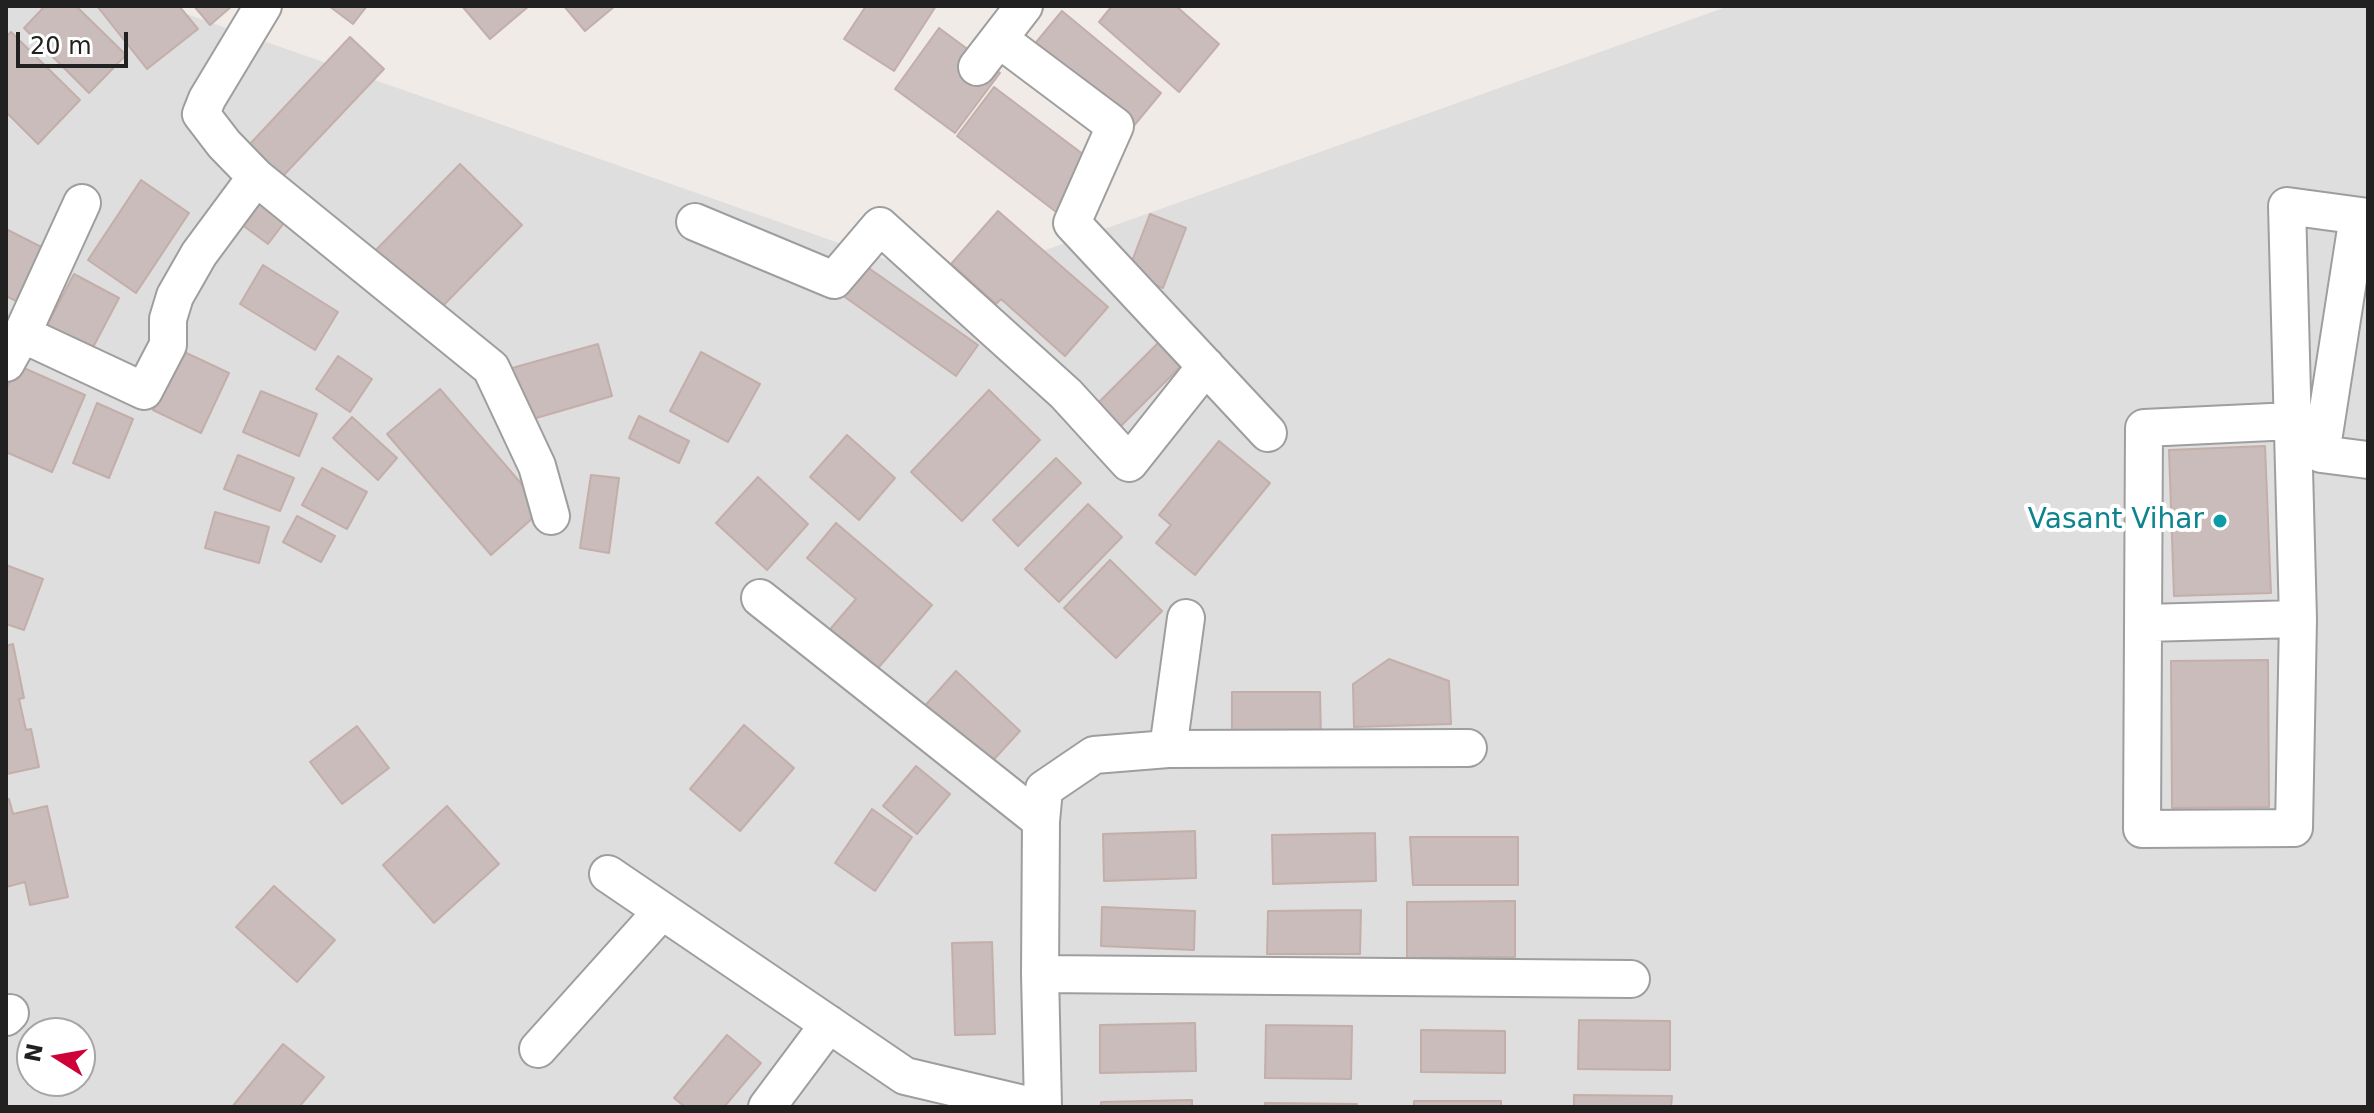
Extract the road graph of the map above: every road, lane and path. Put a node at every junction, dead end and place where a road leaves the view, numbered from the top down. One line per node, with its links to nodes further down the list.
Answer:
1 (263, 6): 5 (street)
2 (1024, 6): 3 (street)
3 (999, 39): 4 (street); 10 (street)
4 (977, 67)
5 (256, 177): 9 (street); 14 (street)
6 (82, 203): 9 (street)
7 (2363, 217): 11 (street); 13 (street)
8 (695, 222): 10 (street)
9 (14, 349)
10 (1206, 366): 12 (street)
11 (2292, 421): 17 (street); 18 (street)
12 (1268, 433)
13 (2368, 460)
14 (551, 516)
15 (760, 598): 21 (street)
16 (1186, 618): 20 (street)
17 (2298, 619): 18 (street); 18 (street)
18 (2144, 623)
19 (1468, 748): 20 (street)
20 (1168, 749): 21 (street)
21 (1041, 821): 24 (street)
22 (608, 874): 23 (street)
23 (662, 911): 26 (street); 27 (street)
24 (1040, 974): 25 (street); 30 (street)
25 (1631, 979)
26 (829, 1024): 28 (street); 29 (street)
27 (538, 1049)
28 (767, 1107)
29 (1036, 1107)
30 (1043, 1107)

